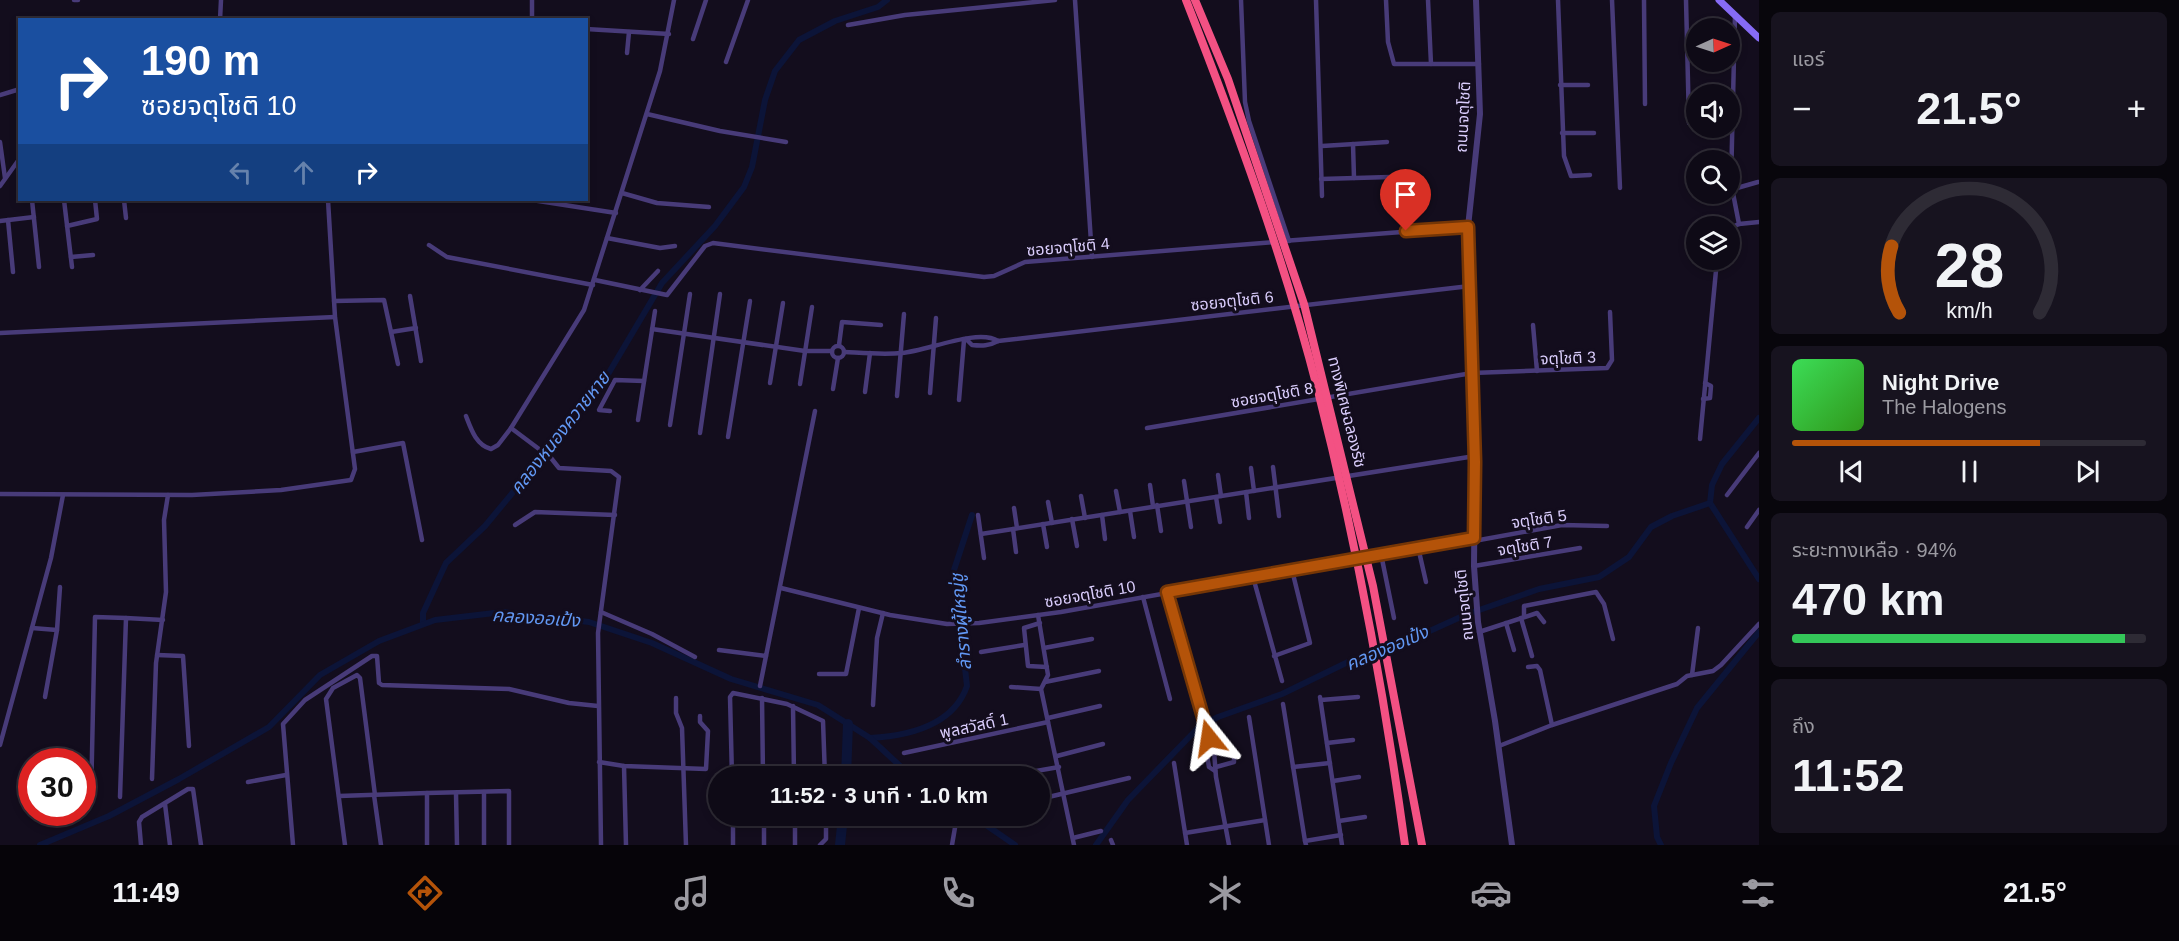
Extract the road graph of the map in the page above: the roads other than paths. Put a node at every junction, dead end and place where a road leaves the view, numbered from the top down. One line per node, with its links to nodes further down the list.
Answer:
1 (221, 0): 21 (street)
2 (532, 0): 22 (street)
3 (674, 0): 26 (street)
4 (706, 0): 28 (street)
5 (748, 0): 30 (street)
6 (1055, 0): 23 (street)
7 (1075, 0): 82 (street)
8 (1186, 0): 337 (highway, ทางพิเศษฉลองรัช, bridge)
9 (1195, 0): 338 (highway, ทางพิเศษฉลองรัช, bridge)
10 (1241, 0): 77 (street)
11 (1316, 0): 46 (street)
12 (1386, 0): 31 (street)
13 (1428, 0): 31 (street)
14 (1476, 0): 32 (street, ถนนจตุโชติ)
15 (1558, 0): 34 (street)
16 (1612, 0): 56 (street)
17 (1644, 0): 38 (street)
18 (1686, 0): 33 (street)
19 (1719, 0): 20 (main road)
20 (1735, 15): 27 (main road); 47 (street)
21 (220, 18)
22 (532, 18)
23 (848, 25)
24 (588, 29): 25 (street)
25 (629, 32): 26 (street); 29 (street)
26 (669, 34): 39 (street)
27 (1758, 36)
28 (693, 39)
29 (627, 53)
30 (726, 62)
31 (1431, 64): 32 (street)
32 (1479, 64): 75 (street, ถนนจตุโชติ)
33 (1688, 84)
34 (1560, 85): 35 (street); 40 (street)
35 (1588, 85)
36 (18, 90): 37 (street)
37 (0, 95)
38 (1645, 104)
39 (647, 114): 43 (street); 58 (street)
40 (1562, 133): 41 (street); 49 (street)
41 (1594, 133)
42 (0, 142): 51 (street)
43 (786, 142)
44 (1387, 142): 45 (street)
45 (1353, 144): 46 (street); 52 (street)
46 (1322, 146): 53 (street)
47 (1731, 150)
48 (18, 161): 51 (street)
49 (1590, 175)
50 (1390, 177): 52 (street)
51 (5, 178): 55 (street)
52 (1354, 178): 53 (street)
53 (1321, 179): 59 (street)
54 (1758, 182): 57 (street)
55 (0, 186)
56 (1620, 188)
57 (1740, 188)
58 (622, 193): 66 (street); 67 (street)
59 (1322, 196)
60 (32, 201): 68 (street)
61 (64, 201): 74 (street)
62 (95, 201): 74 (street)
63 (124, 201): 69 (street)
64 (328, 201): 94 (street)
65 (538, 201): 67 (street)
66 (709, 207)
67 (616, 213): 76 (street)
68 (34, 217): 70 (street); 83 (street)
69 (126, 218)
70 (8, 220): 71 (street); 87 (street)
71 (0, 221)
72 (1759, 222): 73 (street)
73 (1740, 224)
74 (67, 226): 81 (street)
75 (1468, 227): 77 (street, ซอยจตุโชติ 4); 89 (street, ถนนจตุโชติ)
76 (607, 238): 79 (street); 88 (street)
77 (1289, 241): 82 (street, ซอยจตุโชติ 4)
78 (429, 245): 88 (street)
79 (675, 246)
80 (93, 255): 81 (street)
81 (71, 257): 84 (street)
82 (1092, 257): 90 (street, ซอยจตุโชติ 4)
83 (39, 267)
84 (72, 267)
85 (1716, 270): 129 (street)
86 (658, 271): 90 (street)
87 (13, 272)
88 (594, 282): 90 (street); 142 (street)
89 (1470, 286): 112 (street, ซอยจตุโชติ 6); 126 (street, ถนนจตุโชติ)
90 (640, 290)
91 (690, 294): 108 (street)
92 (720, 294): 110 (street)
93 (410, 297): 105 (street)
94 (334, 301): 101 (street); 107 (street)
95 (750, 301): 113 (street)
96 (783, 303): 115 (street)
97 (812, 307): 117 (street)
98 (655, 311): 106 (street)
99 (1610, 312): 125 (street, จตุโชติ 3)
100 (904, 314): 121 (street)
101 (335, 317): 109 (street); 147 (street)
102 (936, 318): 116 (street)
103 (881, 325): 114 (street)
104 (1533, 325): 125 (street)
105 (416, 328): 107 (street); 123 (street)
106 (652, 328): 108 (street); 127 (street)
107 (392, 332): 124 (street)
108 (683, 332): 110 (street); 141 (street)
109 (0, 333)
110 (714, 337): 113 (street); 144 (street)
111 (965, 339): 112 (street); 112 (street); 116 (street); 136 (street)
112 (998, 341)
113 (744, 342): 115 (street); 145 (street)
114 (839, 345): 118 (street); 119 (street)
115 (776, 348): 117 (street); 128 (street)
116 (933, 348): 121 (street); 133 (street)
117 (805, 351): 118 (street); 130 (street)
118 (832, 351): 122 (street)
119 (844, 352): 120 (street); 122 (street)
120 (870, 353): 121 (street); 132 (street)
121 (900, 354): 134 (street)
122 (838, 358): 131 (street)
123 (421, 361)
124 (398, 364)
125 (1537, 371): 126 (street, จตุโชติ 3)
126 (1472, 374): 143 (street, ซอยจตุโชติ 8); 149 (street, ถนนจตุโชติ)
127 (644, 381): 137 (street); 140 (street)
128 (770, 383)
129 (1705, 383): 135 (street); 135 (street)
130 (800, 384)
131 (833, 389)
132 (865, 392)
133 (930, 393)
134 (897, 396)
135 (1703, 399): 146 (street)
136 (959, 400)
137 (610, 411)
138 (815, 411): 205 (street)
139 (466, 416): 142 (street)
140 (638, 420)
141 (670, 425)
142 (511, 428): 172 (street)
143 (1147, 428)
144 (700, 433)
145 (728, 436)
146 (1700, 439)
147 (353, 452): 161 (street); 191 (street)
148 (1759, 453): 162 (street)
149 (1475, 456): 155 (street); 192 (street, ถนนจตุโชติ)
150 (1273, 467): 155 (street)
151 (1251, 468): 157 (street)
152 (1218, 476): 164 (street)
153 (1184, 481): 165 (street)
154 (1150, 485): 167 (street)
155 (1275, 487): 157 (street); 175 (street)
156 (1116, 491): 171 (street)
157 (1254, 491): 158 (street)
158 (1246, 492): 164 (street); 177 (street)
159 (0, 494): 160 (street)
160 (63, 495): 161 (street); 220 (street)
161 (168, 495): 215 (street)
162 (1727, 495)
163 (1081, 496): 176 (street)
164 (1219, 497): 165 (street); 179 (street)
165 (1187, 501): 167 (street); 184 (street)
166 (1048, 502): 180 (street)
167 (1155, 506): 170 (street); 187 (street)
168 (1014, 508): 186 (street)
169 (1759, 510): 185 (street)
170 (1130, 511): 171 (street); 189 (street)
171 (1120, 512): 174 (street)
172 (615, 515): 182 (street); 210 (street)
173 (978, 515): 188 (street)
174 (1102, 515): 176 (street); 190 (street)
175 (1279, 516)
176 (1085, 518): 178 (street)
177 (1250, 518)
178 (1072, 519): 180 (street); 193 (street)
179 (1220, 522)
180 (1052, 523): 181 (street)
181 (1043, 524): 186 (street); 194 (street)
182 (515, 525)
183 (1607, 526): 192 (street, จตุโชติ 5)
184 (1191, 527)
185 (1747, 527)
186 (1015, 529): 188 (street); 197 (street)
187 (1161, 531)
188 (981, 534): 199 (street)
189 (1134, 537)
190 (1105, 539)
191 (422, 540)
192 (1474, 540): 195 (street, ซอยจตุโชติ 10); 200 (street, ถนนจตุโชติ)
193 (1077, 546)
194 (1047, 547)
195 (1418, 547): 198 (street, ซอยจตุโชติ 10); 203 (street)
196 (1580, 549): 200 (street, จตุโชติ 7)
197 (1016, 552)
198 (1381, 554): 201 (street, ซอยจตุโชติ 10); 214 (street)
199 (984, 558)
200 (1474, 566): 223 (street, ถนนจตุโชติ)
201 (1292, 570): 202 (street, ซอยจตุโชติ 10); 233 (street)
202 (1253, 577): 206 (street, ซอยจตุโชติ 10); 233 (street)
203 (1426, 582)
204 (60, 587): 222 (street)
205 (781, 588): 208 (street, ซอยจตุโชติ 10); 232 (street)
206 (1167, 592): 207 (street, ซอยจตุโชติ 10); 284 (street)
207 (1143, 597): 211 (street, ซอยจตุโชติ 10); 250 (street)
208 (860, 608): 209 (street, ซอยจตุโชติ 10); 239 (street)
209 (883, 613): 211 (street, ซอยจตุโชติ 10); 252 (street)
210 (601, 614): 235 (street); 253 (street)
211 (1038, 615): 217 (street)
212 (1523, 617): 216 (street); 218 (street); 225 (street); 234 (street)
213 (126, 618): 215 (street); 268 (street); 298 (street)
214 (1394, 618)
215 (163, 620): 231 (street)
216 (1545, 622)
217 (1040, 623): 226 (street); 227 (street)
218 (1506, 623): 223 (street); 229 (street)
219 (1759, 624): 240 (street)
220 (32, 628): 222 (street); 257 (street)
221 (1698, 628): 240 (street)
222 (57, 630): 247 (street)
223 (1479, 632): 267 (street, ถนนจตุโชติ)
224 (1092, 639): 227 (street)
225 (1613, 639)
226 (1024, 645): 230 (street); 237 (street)
227 (1044, 648): 237 (street)
228 (719, 650): 232 (street)
229 (1514, 650)
230 (981, 652)
231 (157, 655): 266 (street); 288 (street)
232 (766, 656): 243 (street)
233 (1274, 656): 241 (street)
234 (1532, 656)
235 (695, 657)
236 (1528, 667): 261 (street)
237 (1047, 668): 242 (street)
238 (1099, 671): 242 (street)
239 (819, 674)
240 (1692, 675): 261 (street)
241 (1282, 681)
242 (1045, 682): 245 (street)
243 (760, 686)
244 (1011, 687): 245 (street)
245 (1041, 689): 260 (street)
246 (1358, 697): 263 (street)
247 (45, 698)
248 (676, 698): 282 (street)
249 (762, 698): 254 (street); 276 (street); 277 (street)
250 (1170, 699)
251 (1283, 704): 281 (street)
252 (873, 705)
253 (598, 706): 272 (street); 285 (street)
254 (793, 706): 278 (street); 279 (street)
255 (1100, 706): 260 (street, พูลสวัสดิ์ 1)
256 (2, 713): 257 (street)
257 (8, 714): 265 (street)
258 (700, 716): 282 (street)
259 (1249, 717): 301 (street)
260 (1048, 720): 270 (street, พูลสวัสดิ์ 1); 271 (street)
261 (1552, 725): 267 (street)
262 (1353, 740): 263 (street)
263 (1327, 743): 274 (street)
264 (1103, 744): 271 (street)
265 (0, 745)
266 (189, 746)
267 (1498, 746): 339 (street, ถนนจตุโชติ)
268 (92, 748)
269 (1234, 750): 284 (street)
270 (904, 753)
271 (1057, 756): 280 (street)
272 (599, 762): 275 (street); 324 (street)
273 (1174, 763): 310 (street)
274 (1330, 763): 281 (street); 289 (street)
275 (624, 766): 282 (street); 325 (street)
276 (732, 766)
277 (763, 766)
278 (794, 766)
279 (825, 766)
280 (1059, 766): 283 (street); 293 (street)
281 (1293, 767): 313 (street)
282 (683, 768): 326 (street)
283 (1050, 768)
284 (1215, 769): 308 (street)
285 (286, 775): 290 (street); 317 (street)
286 (1359, 777): 289 (street)
287 (1129, 778): 293 (street)
288 (152, 779)
289 (1333, 781): 302 (street)
290 (248, 782)
291 (484, 792): 292 (street); 322 (street); 323 (street)
292 (456, 793): 294 (street); 321 (street)
293 (1064, 793): 297 (street); 312 (street)
294 (427, 794): 295 (street); 320 (street)
295 (374, 795): 296 (street); 296 (street); 319 (street)
296 (339, 796): 318 (street)
297 (1050, 796)
298 (120, 797)
299 (165, 804): 314 (street); 315 (street); 316 (street)
300 (1365, 817): 302 (street)
301 (1265, 820): 308 (street); 335 (street)
302 (1339, 821): 311 (street)
303 (732, 826): 327 (street)
304 (764, 826): 328 (street)
305 (795, 826): 329 (street)
306 (826, 826): 330 (street)
307 (955, 826): 331 (street)
308 (1225, 827): 310 (street); 334 (street)
309 (1101, 831): 312 (street)
310 (1185, 833): 333 (street)
311 (1341, 835): 313 (street); 336 (street)
312 (1073, 838): 332 (street)
313 (1305, 843)
314 (141, 845)
315 (170, 845)
316 (201, 845)
317 (293, 845)
318 (345, 845)
319 (381, 845)
320 (427, 845)
321 (457, 845)
322 (484, 845)
323 (509, 845)
324 (601, 845)
325 (626, 845)
326 (686, 845)
327 (733, 845)
328 (764, 845)
329 (795, 845)
330 (820, 845)
331 (952, 845)
332 (1074, 845)
333 (1187, 845)
334 (1228, 845)
335 (1269, 845)
336 (1342, 845)
337 (1405, 845)
338 (1422, 845)
339 (1512, 845)

